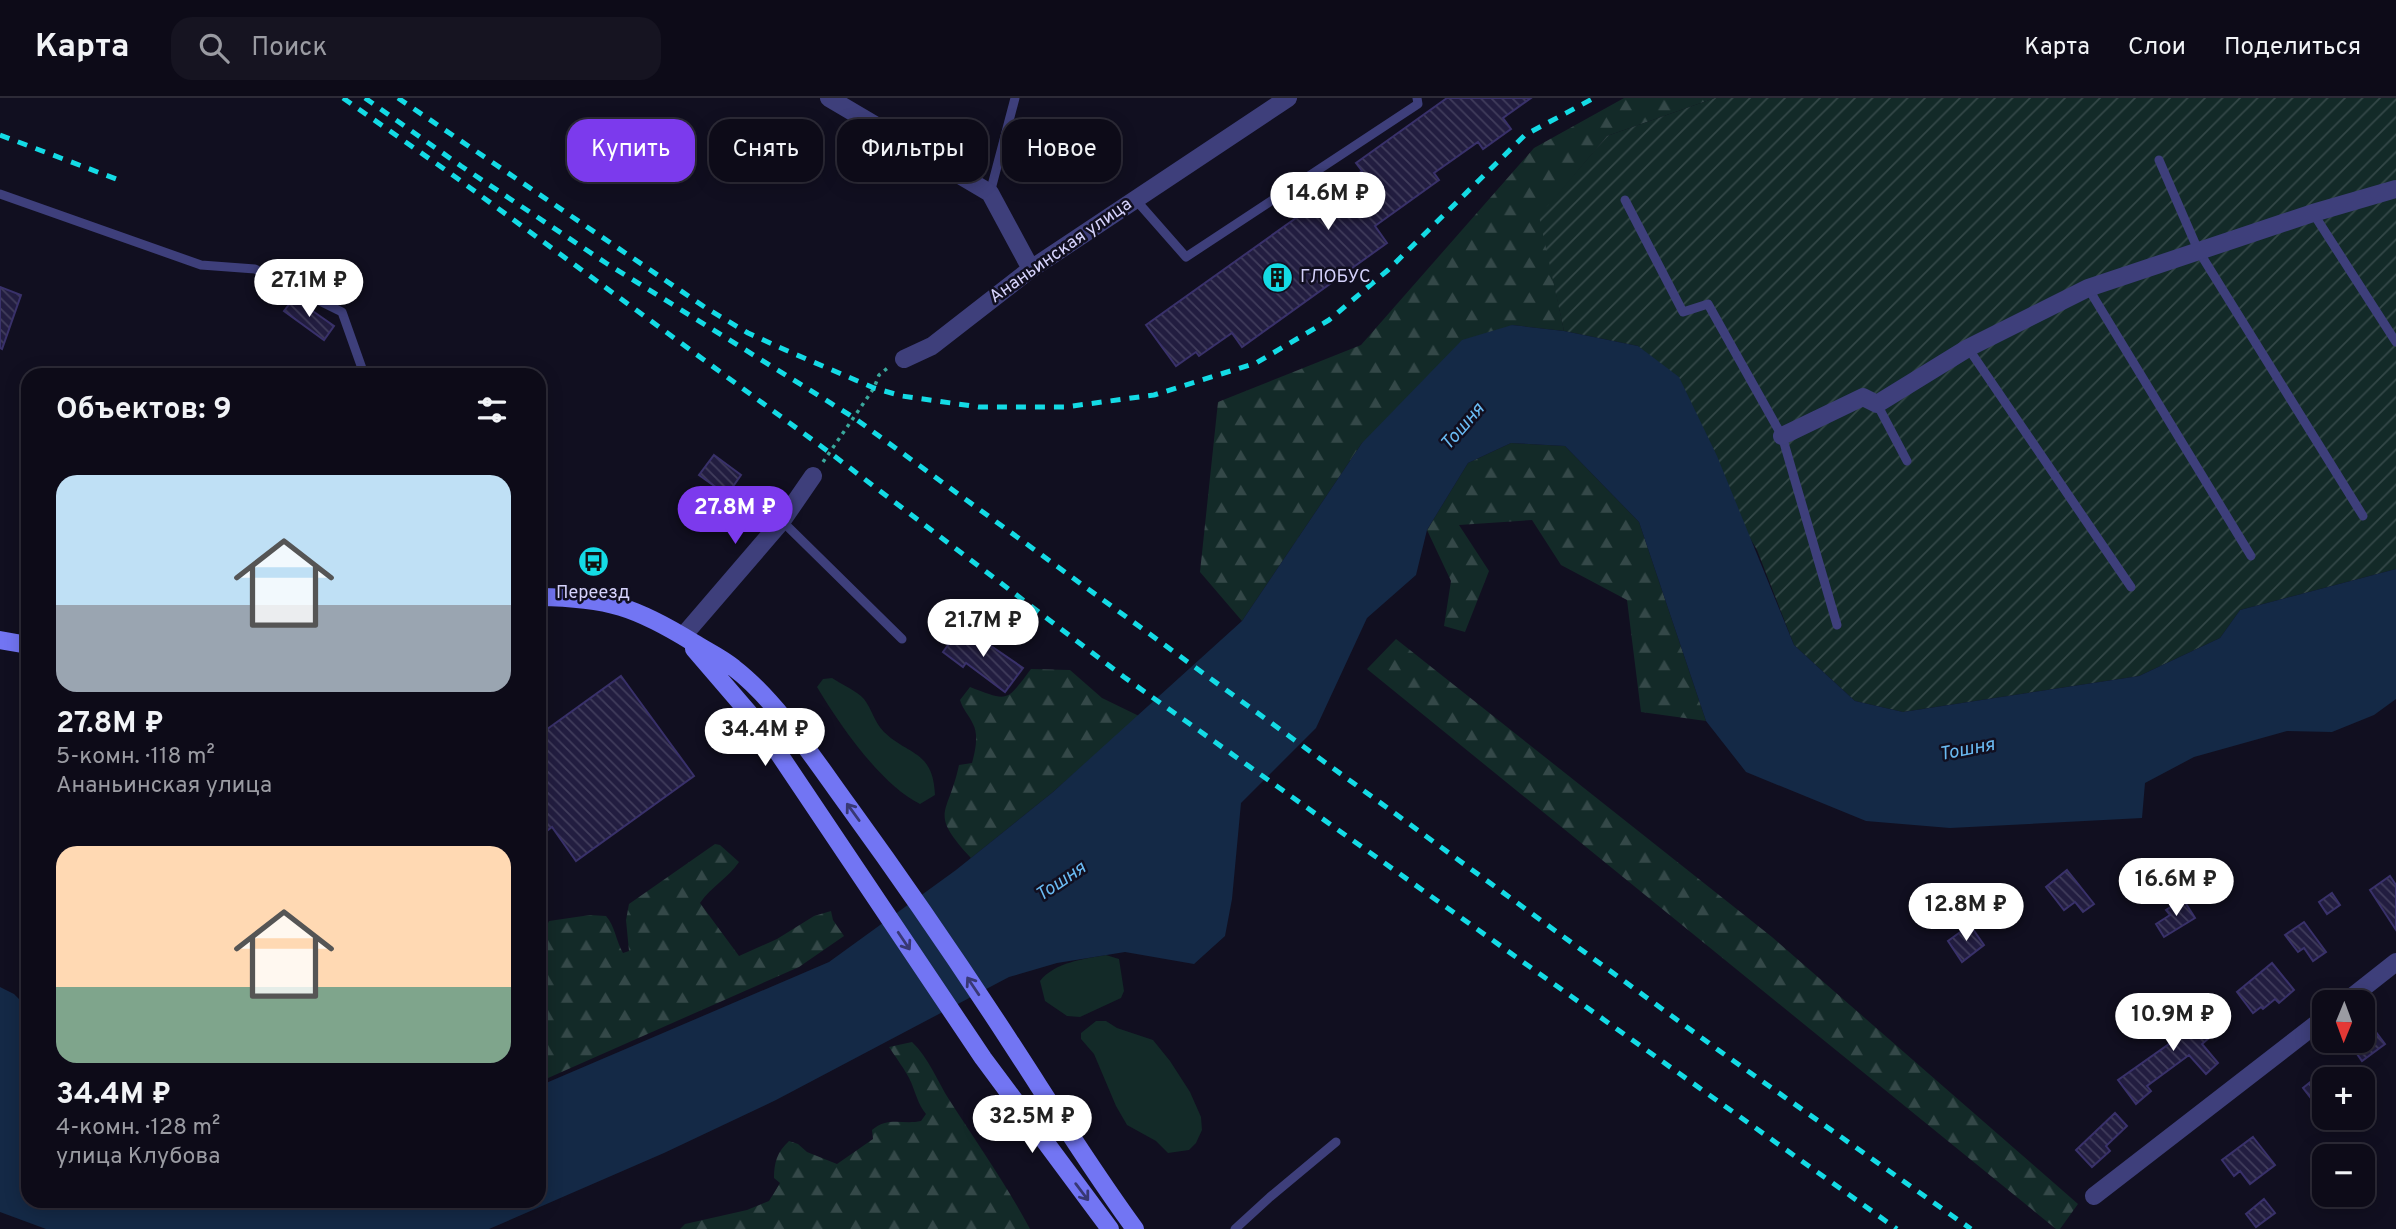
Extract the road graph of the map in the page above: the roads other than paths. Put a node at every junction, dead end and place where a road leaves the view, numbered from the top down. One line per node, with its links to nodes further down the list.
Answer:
1 (829, 98): 7 (street)
2 (1015, 98): 7 (lane)
3 (1288, 98): 9 (street, Ананьинская улица)
4 (1417, 98): 9 (lane)
5 (2159, 160): 12 (lane)
6 (2396, 189): 11 (street)
7 (990, 193): 13 (street)
8 (0, 194): 18 (lane)
9 (1135, 199): 13 (street, Ананьинская улица)
10 (1625, 200): 20 (lane)
11 (2313, 213): 12 (street); 15 (lane)
12 (2199, 250): 14 (street); 23 (lane)
13 (1031, 269): 17 (street, Ананьинская улица)
14 (2088, 288): 16 (street); 25 (lane)
15 (2396, 342)
16 (1968, 348): 19 (street); 26 (lane)
17 (905, 359)
18 (362, 368)
19 (1877, 404): 20 (street); 21 (lane)
20 (1782, 436): 28 (lane)
21 (1907, 461)
22 (813, 476): 24 (street)
23 (2363, 516)
24 (782, 521): 29 (street); 30 (lane)
25 (2251, 556)
26 (2131, 587)
27 (546, 597): 29 (main road)
28 (1837, 625)
29 (683, 636): 38 (main road, one-way to 38); 39 (main road, one-way to 29)
30 (902, 639)
31 (0, 640): 32 (main road)
32 (21, 644)
33 (2396, 962): 34 (street)
34 (2360, 990)
35 (2312, 1027): 37 (street)
36 (1336, 1142): 40 (lane)
37 (2094, 1196)
38 (1110, 1229)
39 (1135, 1229)
40 (1235, 1229)

